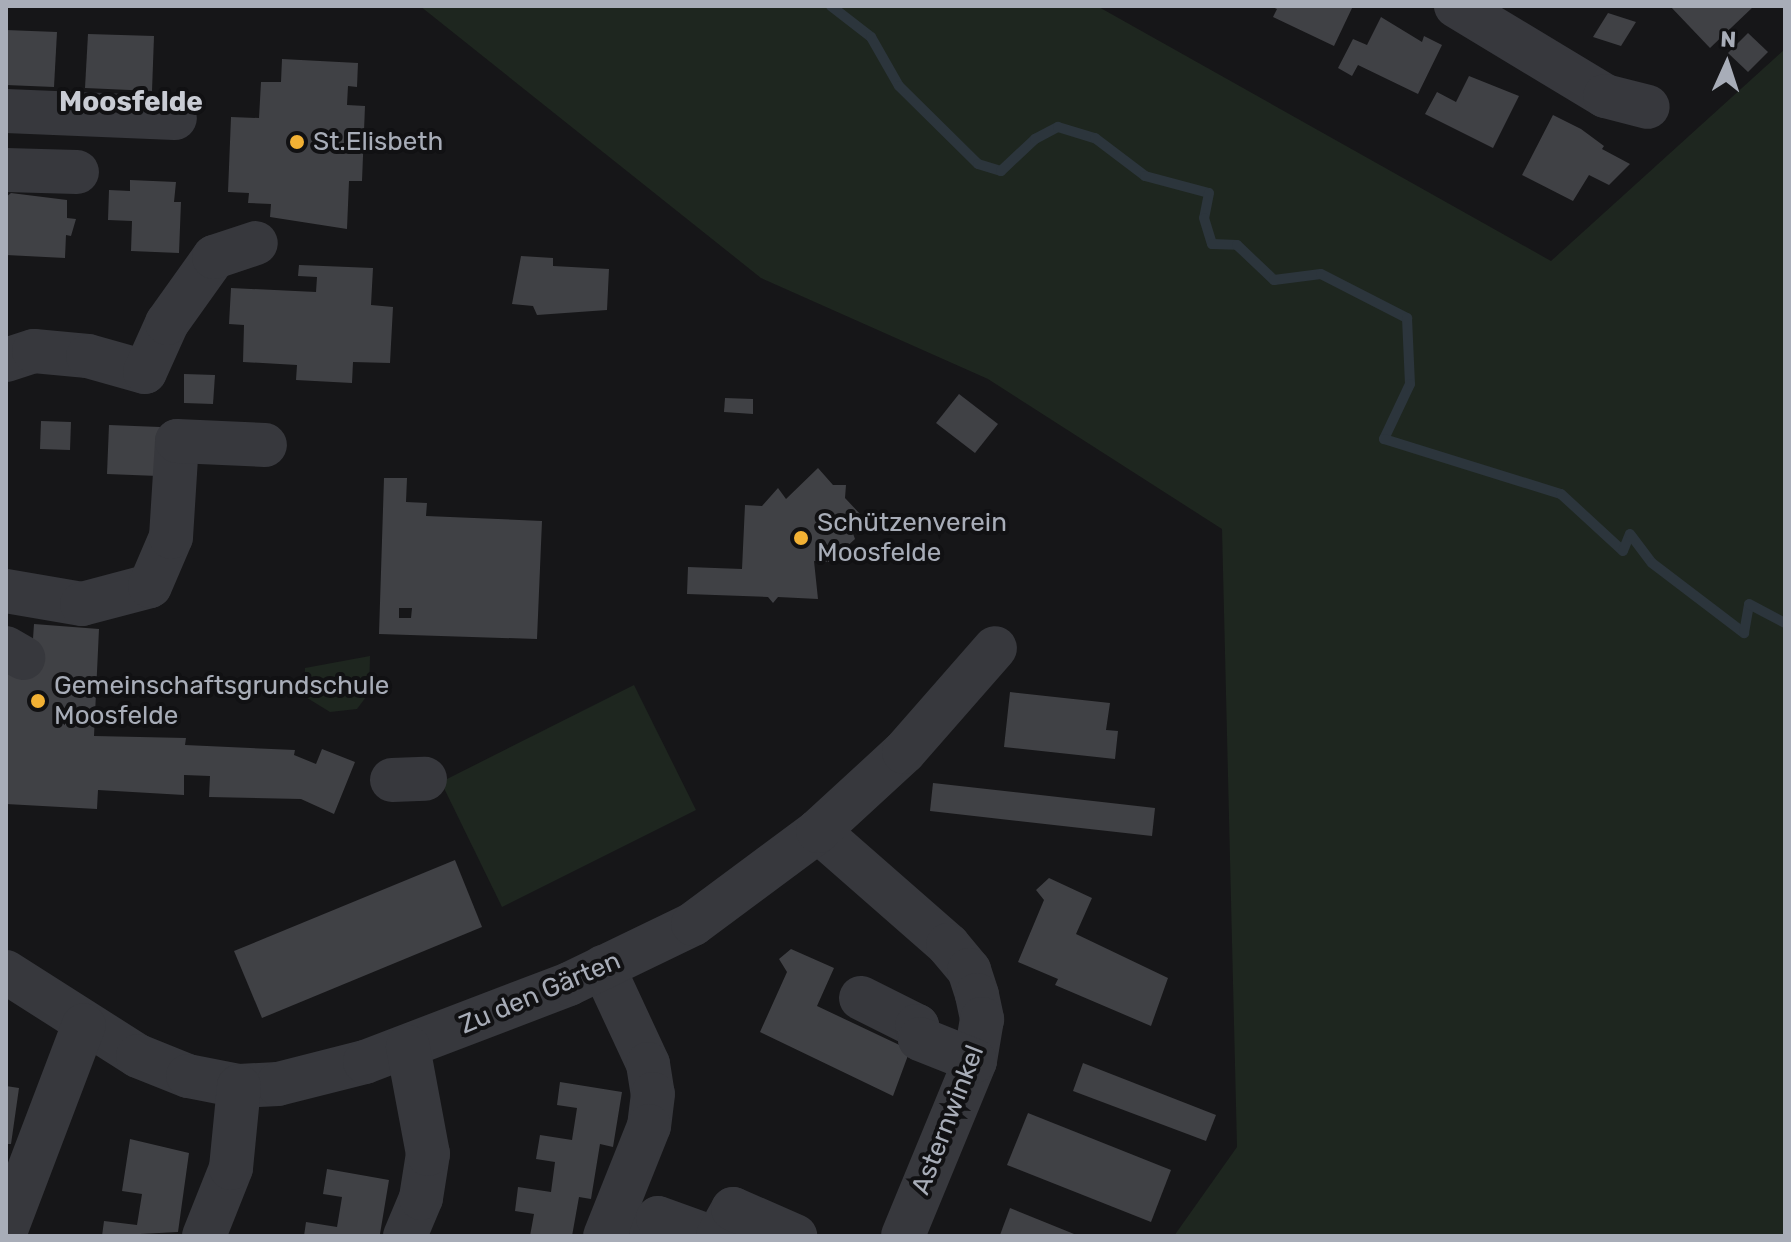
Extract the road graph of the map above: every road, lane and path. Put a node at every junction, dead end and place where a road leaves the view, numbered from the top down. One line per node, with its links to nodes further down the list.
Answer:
1 (1456, 6): 2 (street)
2 (1648, 107)
3 (6, 111): 4 (street)
4 (175, 118)
5 (6, 170): 6 (street)
6 (77, 172)
7 (256, 243): 8 (street)
8 (6, 360)
9 (265, 445): 10 (street)
10 (6, 591)
11 (995, 648): 12 (street, Zu den Gärten)
12 (818, 831): 13 (street, Zu den Gärten); 18 (street, Asternwinkel)
13 (603, 967): 17 (street, Zu den Gärten); 24 (street)
14 (6, 972): 16 (street, Zu den Gärten)
15 (861, 998): 18 (street)
16 (84, 1025): 19 (street, Zu den Gärten); 20 (street)
17 (408, 1047): 19 (street, Zu den Gärten); 23 (street)
18 (975, 1061): 21 (street, Asternwinkel)
19 (239, 1086): 22 (street)
20 (6, 1230)
21 (897, 1233)
22 (204, 1236)
23 (405, 1236)
24 (605, 1236)
25 (651, 1236): 26 (street)
26 (708, 1236)
27 (718, 1236): 28 (street)
28 (795, 1236)

